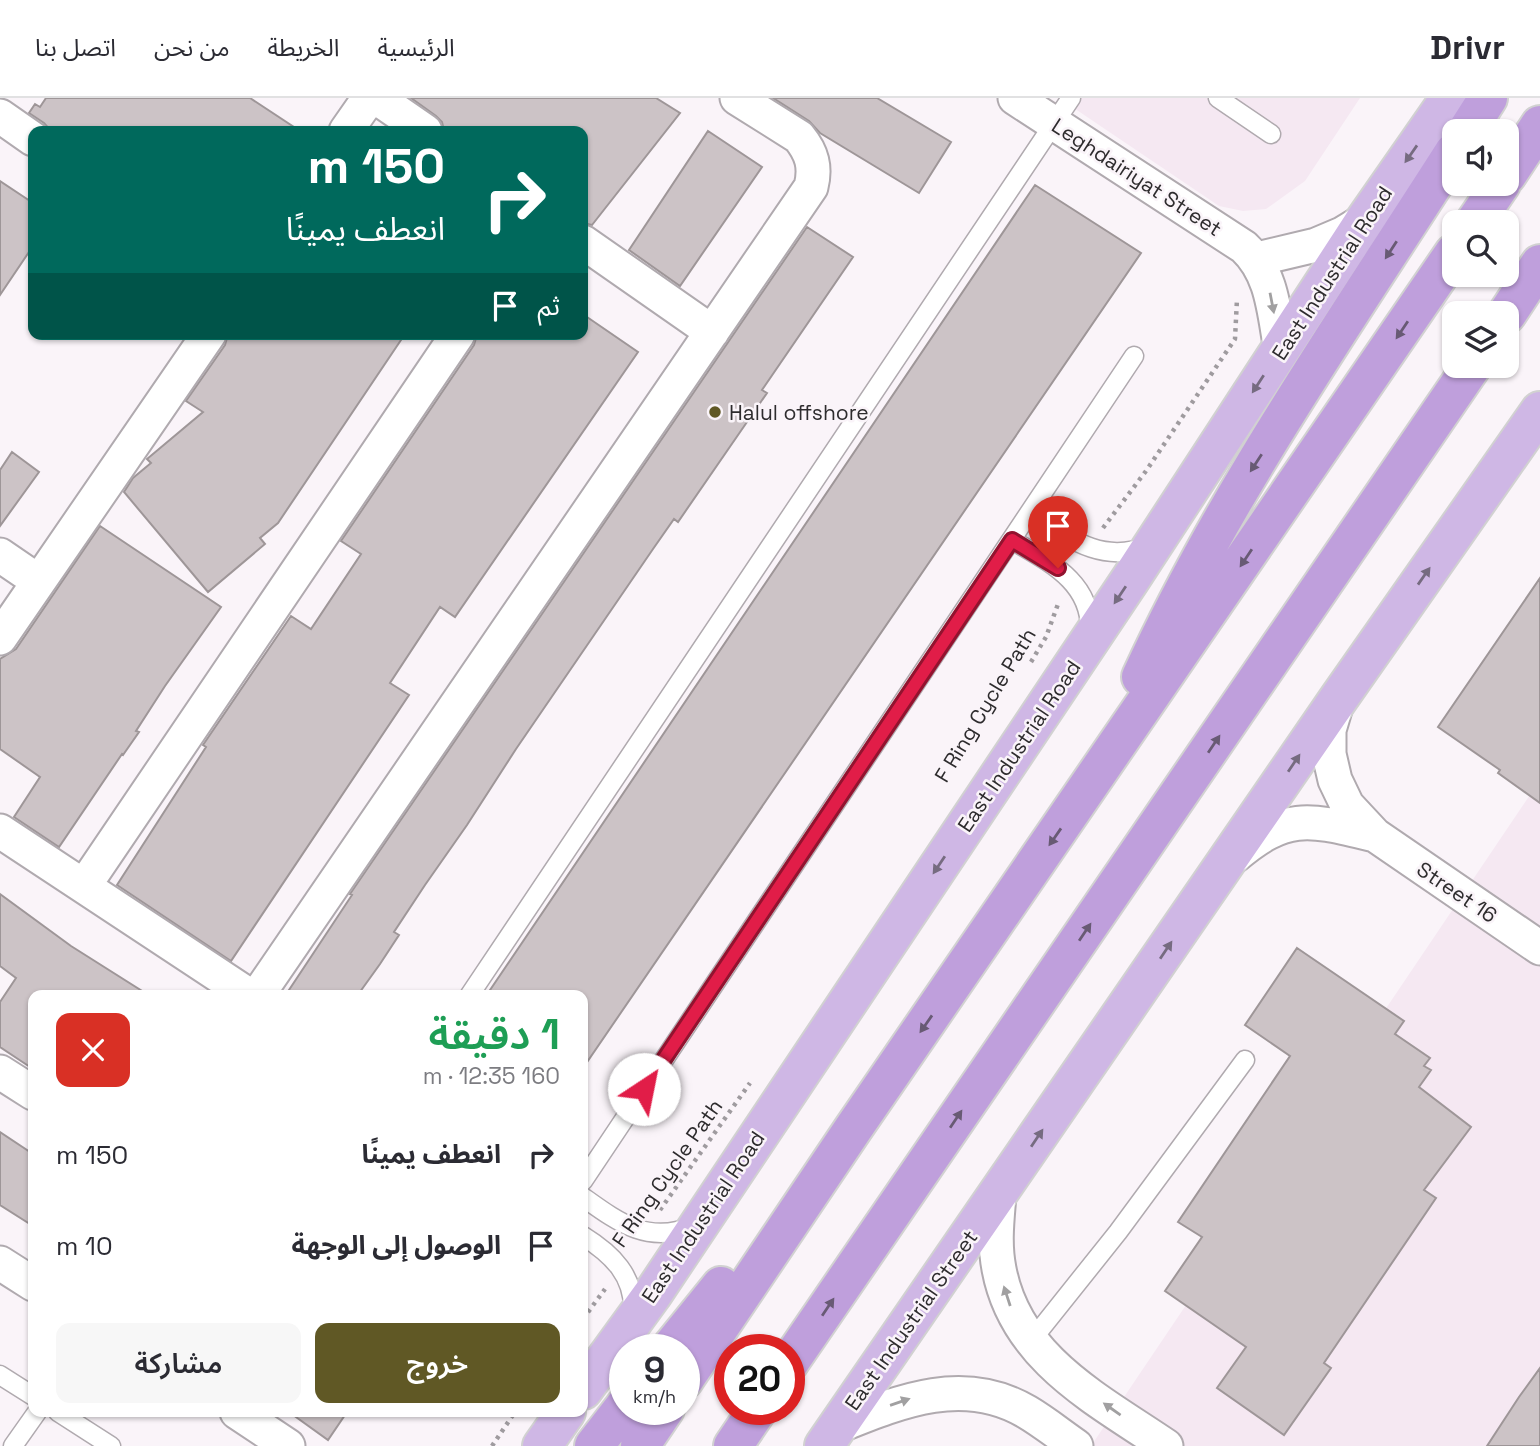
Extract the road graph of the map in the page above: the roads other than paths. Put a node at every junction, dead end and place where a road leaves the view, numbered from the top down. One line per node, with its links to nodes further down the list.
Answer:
1 (12, 98): 10 (street)
2 (369, 98): 13 (street)
3 (377, 98): 14 (street)
4 (737, 98): 27 (street)
5 (1015, 98): 9 (street, Leghdairiyat Street)
6 (1218, 98): 15 (lane)
7 (1450, 98): 19 (main road, East Industrial Road, one-way to 19)
8 (1488, 98): 11 (highway)
9 (1062, 110): 21 (street, Leghdairiyat Street); 50 (lane)
10 (0, 116): 16 (street)
11 (1475, 119)
12 (1540, 125): 17 (highway)
13 (349, 126)
14 (418, 126)
15 (1272, 134)
16 (28, 136)
17 (1519, 157)
18 (1442, 171): 42 (highway, one-way to 42)
19 (1365, 220): 21 (street); 30 (main road, East Industrial Road)
20 (588, 245): 27 (street)
21 (1250, 253): 30 (street, one-way to 30)
22 (1540, 264): 25 (highway)
23 (1442, 271): 42 (highway, one-way to 42)
24 (1540, 295): 26 (highway)
25 (1516, 301)
26 (1519, 319)
27 (712, 332): 49 (street)
28 (205, 340): 38 (street)
29 (454, 340): 46 (street)
30 (1281, 350): 36 (main road, East Industrial Road, one-way to 36)
31 (1135, 356): 34 (lane)
32 (1466, 378): 64 (highway, one-way to 32)
33 (1540, 411): 41 (main road, one-way to 33)
34 (1030, 513): 35 (lane); 36 (lane)
35 (1012, 540): 40 (lane); 55 (lane)
36 (1155, 542): 40 (main road, East Industrial Road, one-way to 40)
37 (0, 555): 38 (street)
38 (38, 581): 39 (street)
39 (0, 638)
40 (1090, 639): 58 (main road, East Industrial Road, one-way to 58)
41 (1339, 698): 44 (street, Street 16); 45 (main road, one-way to 41)
42 (1094, 780): 54 (highway, one-way to 54)
43 (0, 831): 46 (street)
44 (1375, 835): 45 (street, Street 16); 47 (street, Street 16)
45 (1225, 864): 56 (main road, one-way to 45)
46 (84, 886): 48 (street)
47 (1540, 948)
48 (241, 990)
49 (261, 990)
50 (473, 990)
51 (1245, 1060): 65 (lane)
52 (0, 1072): 53 (street)
53 (28, 1090)
54 (853, 1129): 63 (highway); 66 (highway)
55 (588, 1174)
56 (999, 1195): 65 (street, one-way to 56); 77 (main road, East Industrial Street)
57 (588, 1200): 58 (lane)
58 (699, 1223): 62 (main road, East Industrial Road)
59 (588, 1239): 62 (lane)
60 (0, 1263): 61 (street)
61 (28, 1281)
62 (633, 1320): 68 (main road, East Industrial Road)
63 (682, 1334)
64 (805, 1340)
65 (1031, 1341): 86 (street, one-way to 65)
66 (700, 1356)
67 (0, 1375): 69 (lane)
68 (588, 1383)
69 (28, 1393)
70 (33, 1417): 78 (lane)
71 (66, 1417): 79 (lane)
72 (244, 1417): 80 (street)
73 (562, 1417): 81 (main road)
74 (610, 1425): 82 (highway)
75 (654, 1425): 83 (highway)
76 (747, 1425): 84 (highway)
77 (830, 1437): 85 (street, one-way to 85)
78 (13, 1446)
79 (111, 1446)
80 (288, 1446)
81 (542, 1446)
82 (594, 1446)
83 (640, 1446)
84 (733, 1446)
85 (1076, 1446)
86 (1166, 1446)

